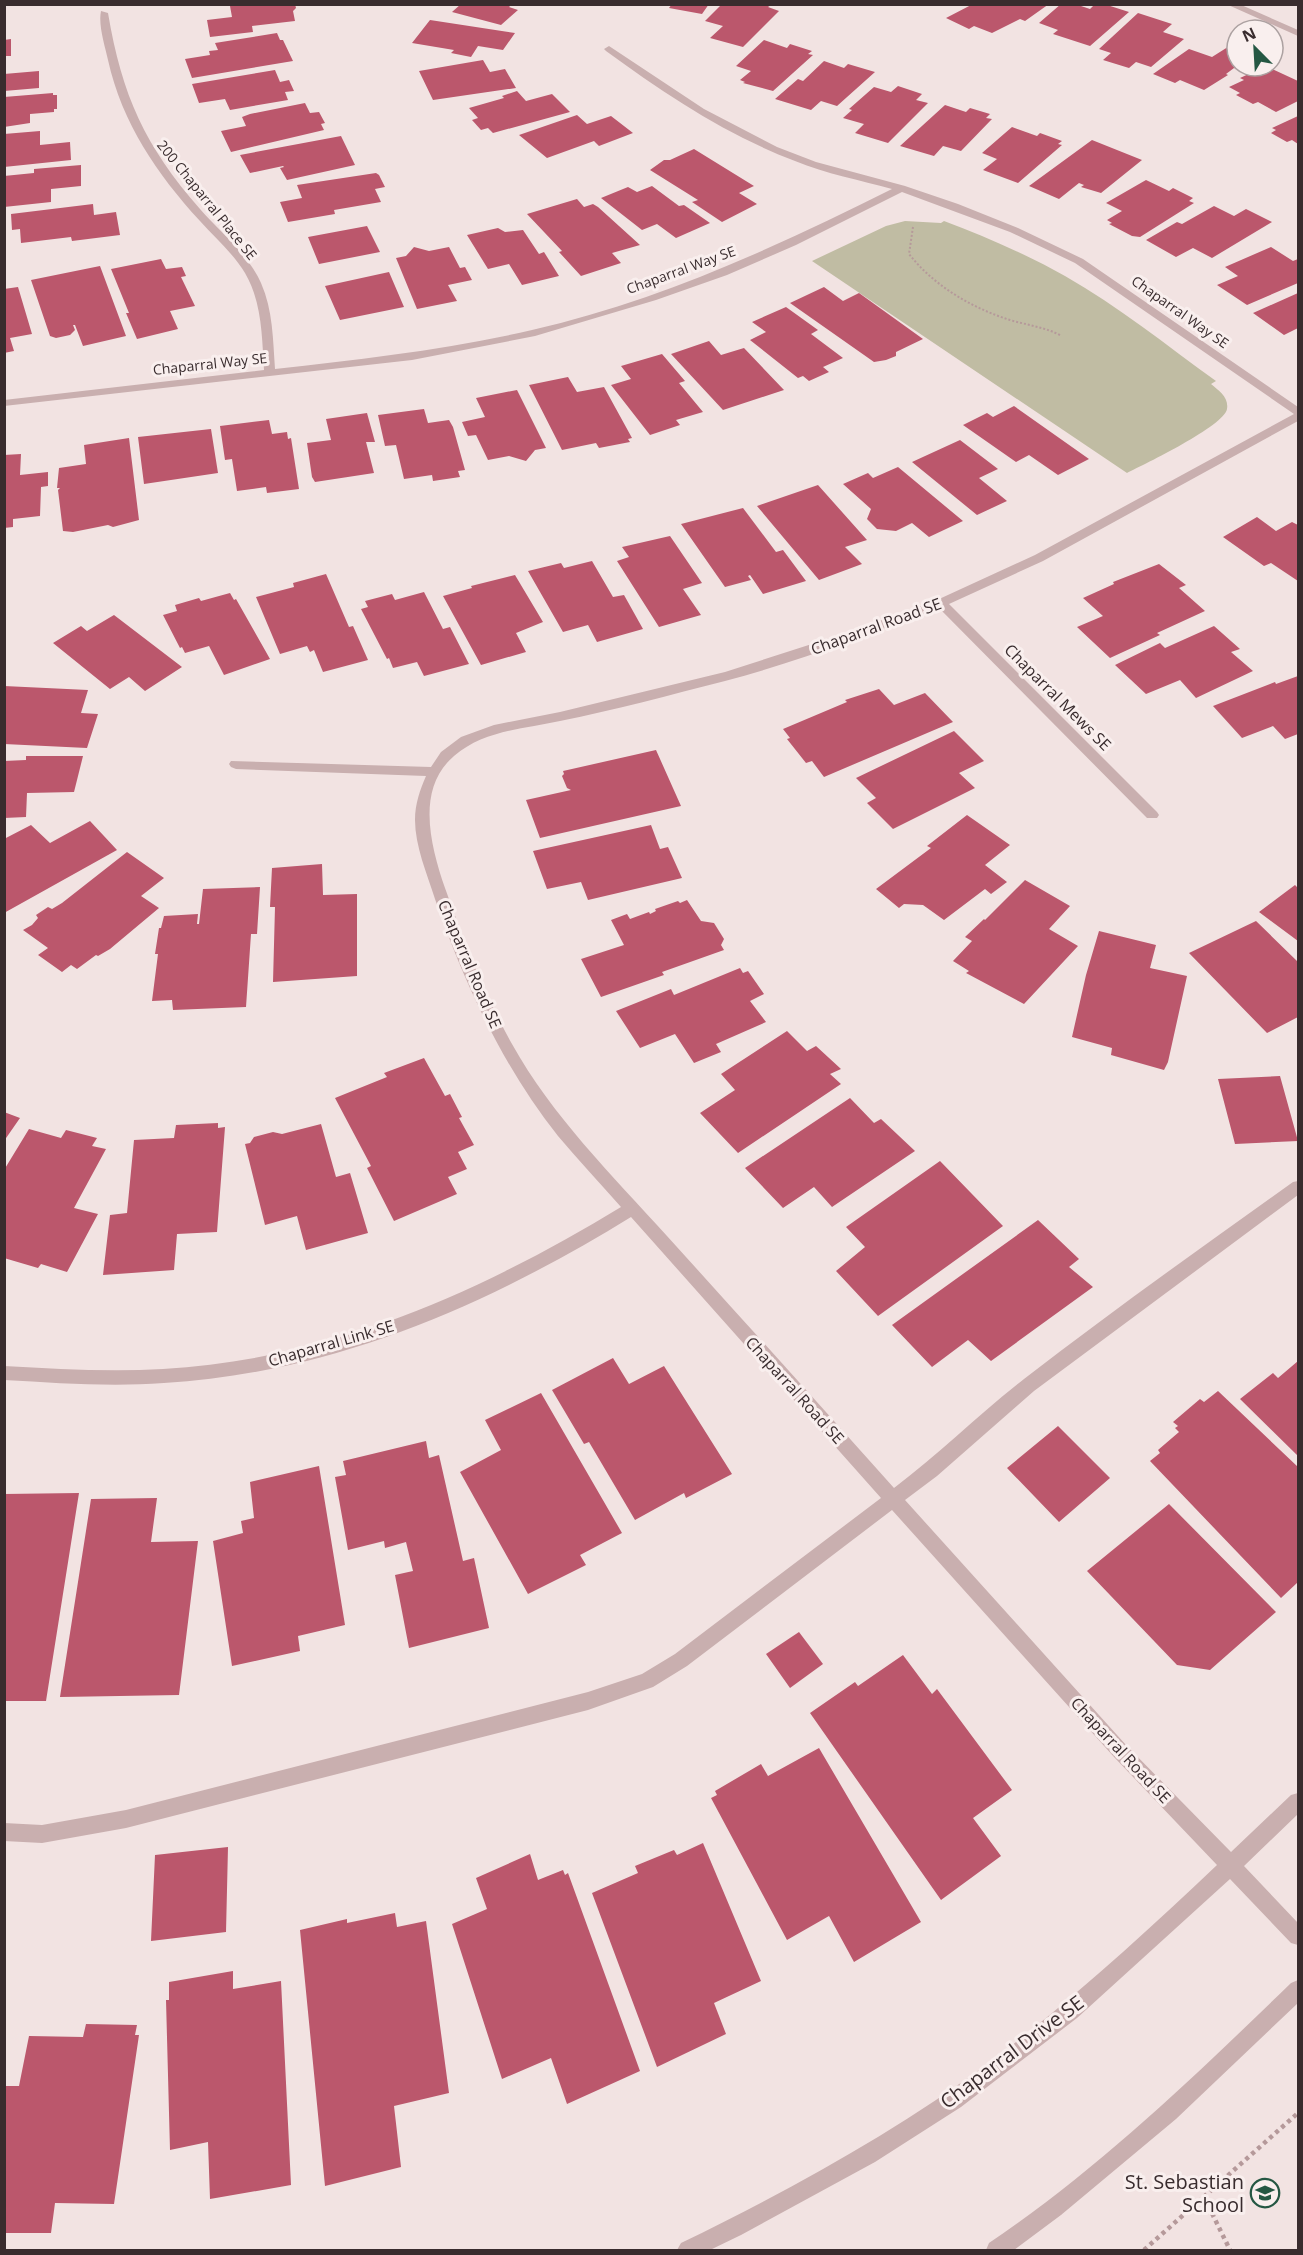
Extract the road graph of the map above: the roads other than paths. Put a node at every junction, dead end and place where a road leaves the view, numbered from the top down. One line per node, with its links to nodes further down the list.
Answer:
1 (1230, 4): 3 (street)
2 (104, 13): 6 (street, 200 Chaparral Place SE)
3 (1299, 33)
4 (609, 49): 5 (street)
5 (901, 189): 6 (street, Chaparral Way SE); 8 (street, Chaparral Way SE)
6 (270, 372): 7 (street, Chaparral Way SE)
7 (4, 403)
8 (1299, 412)
9 (1299, 417): 10 (street, Chaparral Road SE)
10 (941, 603): 12 (street, Chaparral Road SE); 13 (street, Chaparral Mews SE)
11 (236, 764): 12 (street)
12 (435, 772): 15 (street, Chaparral Road SE)
13 (1152, 815)
14 (1299, 1187): 17 (street)
15 (632, 1209): 16 (street, Chaparral Link SE); 17 (street, Chaparral Road SE)
16 (4, 1372)
17 (894, 1499): 19 (street); 20 (street, Chaparral Road SE)
18 (1299, 1802): 20 (street, Chaparral Drive SE)
19 (4, 1833)
20 (1231, 1866): 21 (street, Chaparral Road SE); 23 (street, Chaparral Drive SE)
21 (1299, 1936)
22 (1299, 1990): 24 (street)
23 (688, 2250)
24 (996, 2250)

